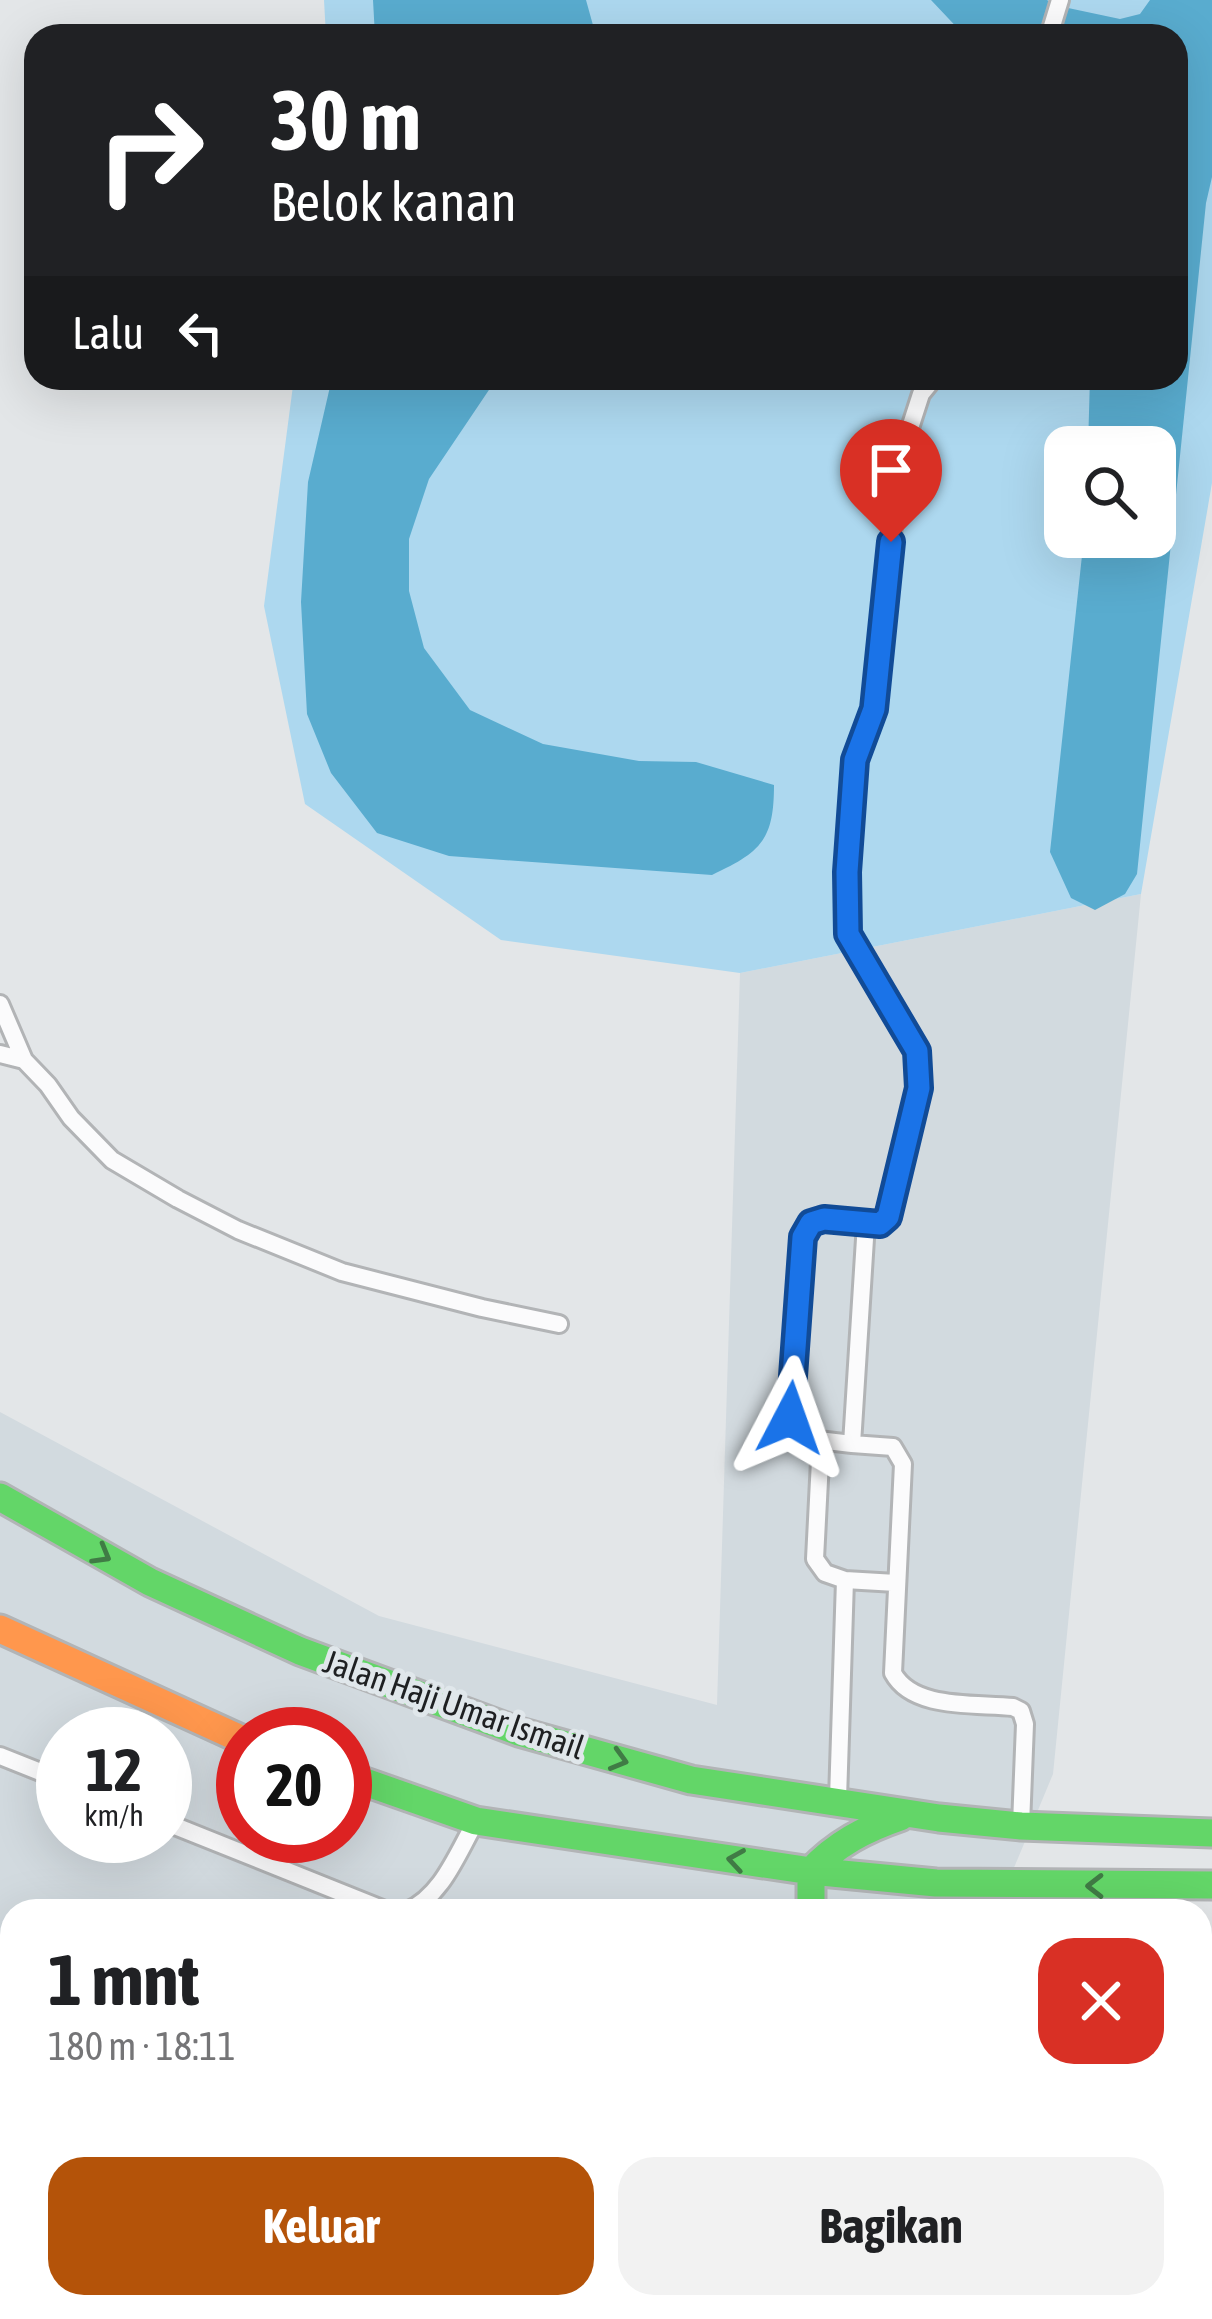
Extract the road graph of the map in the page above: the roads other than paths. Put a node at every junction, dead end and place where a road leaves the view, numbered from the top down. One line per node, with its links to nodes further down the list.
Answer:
1 (924, 390): 5 (lane)
2 (0, 1004): 4 (lane)
3 (0, 1054): 4 (lane)
4 (23, 1060): 6 (lane)
5 (866, 1223): 7 (lane); 8 (lane)
6 (560, 1324)
7 (821, 1441): 8 (lane); 10 (lane)
8 (852, 1444): 11 (lane)
9 (0, 1497): 17 (main road, Jalan Haji Umar Ismail, one-way to 17)
10 (845, 1580): 11 (lane); 17 (lane)
11 (896, 1583): 20 (lane)
12 (0, 1629): 13 (main road)
13 (216, 1728)
14 (0, 1756): 15 (lane)
15 (36, 1770)
16 (372, 1784): 19 (main road)
17 (837, 1803): 18 (main road, Jalan Haji Umar Ismail)
18 (909, 1814): 20 (main road, Jalan Haji Umar Ismail); 23 (main road)
19 (476, 1821): 23 (main road, one-way to 19); 27 (lane)
20 (1021, 1826): 21 (main road, Jalan Haji Umar Ismail)
21 (1212, 1832)
22 (192, 1833): 26 (lane)
23 (811, 1871): 25 (main road); 28 (main road)
24 (1212, 1886): 25 (main road, one-way to 25)
25 (936, 1897)
26 (357, 1899)
27 (424, 1899)
28 (811, 1899)

